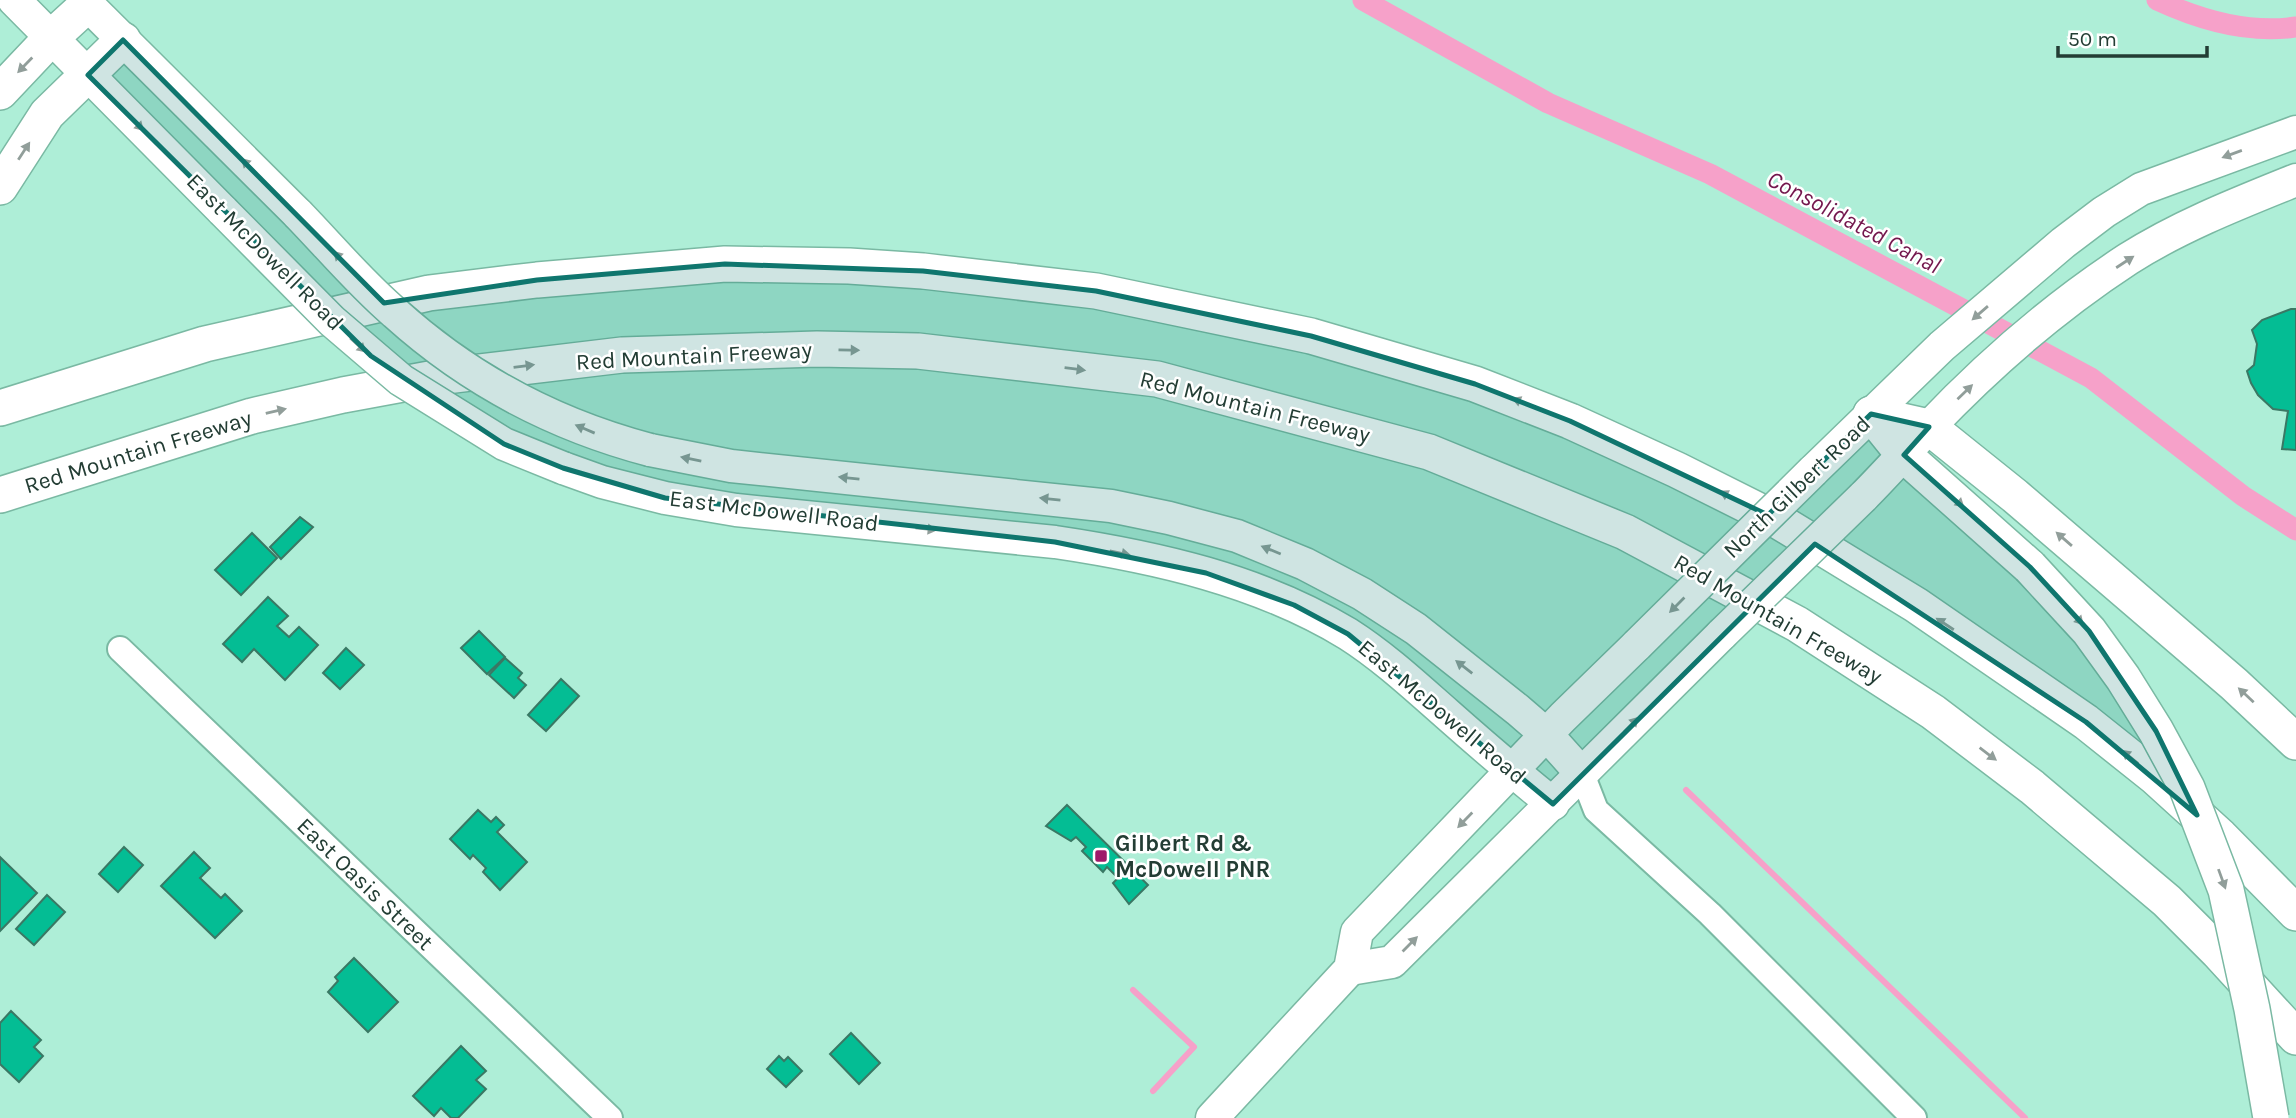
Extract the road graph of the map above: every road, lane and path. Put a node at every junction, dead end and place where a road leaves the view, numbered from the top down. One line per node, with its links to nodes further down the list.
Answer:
1 (14, 0): 3 (main road, East McDowell Road)
2 (86, 2): 3 (highway); 4 (main road, East McDowell Road)
3 (51, 38): 5 (main road, East McDowell Road); 6 (highway, one-way to 6)
4 (122, 40): 5 (highway); 16 (main road, East McDowell Road, one-way to 4, bridge)
5 (88, 75): 9 (highway, one-way to 5); 18 (main road, East McDowell Road, one-way to 18, bridge)
6 (0, 92)
7 (2296, 132): 11 (main road, North Gilbert Road, one-way to 11)
8 (2296, 180): 12 (main road, one-way to 8)
9 (0, 187)
10 (0, 408): 22 (highway, one-way to 10)
11 (1871, 414): 12 (highway); 13 (highway); 16 (main road, North Gilbert Road, one-way to 16, bridge)
12 (1929, 427): 13 (main road); 17 (highway, one-way to 12)
13 (1905, 455): 19 (main road, one-way to 13, bridge); 28 (highway, one-way to 28, bridge)
14 (0, 495): 24 (highway, Red Mountain Freeway, one-way to 24)
15 (120, 649): 25 (street, East Oasis Street)
16 (1547, 735): 18 (main road, North Gilbert Road); 19 (main road, East McDowell Road)
17 (2296, 742)
18 (1512, 771): 20 (main road, East McDowell Road); 23 (main road, North Gilbert Road, one-way to 23)
19 (1583, 774): 20 (main road); 21 (street, East McDowell Road)
20 (1553, 804): 21 (street); 23 (main road, one-way to 20)
21 (1596, 810): 27 (street, East McDowell Road)
22 (2296, 913)
23 (1350, 970): 26 (main road)
24 (2296, 1037)
25 (610, 1118)
26 (1212, 1118)
27 (1914, 1118)
28 (2271, 1118)

